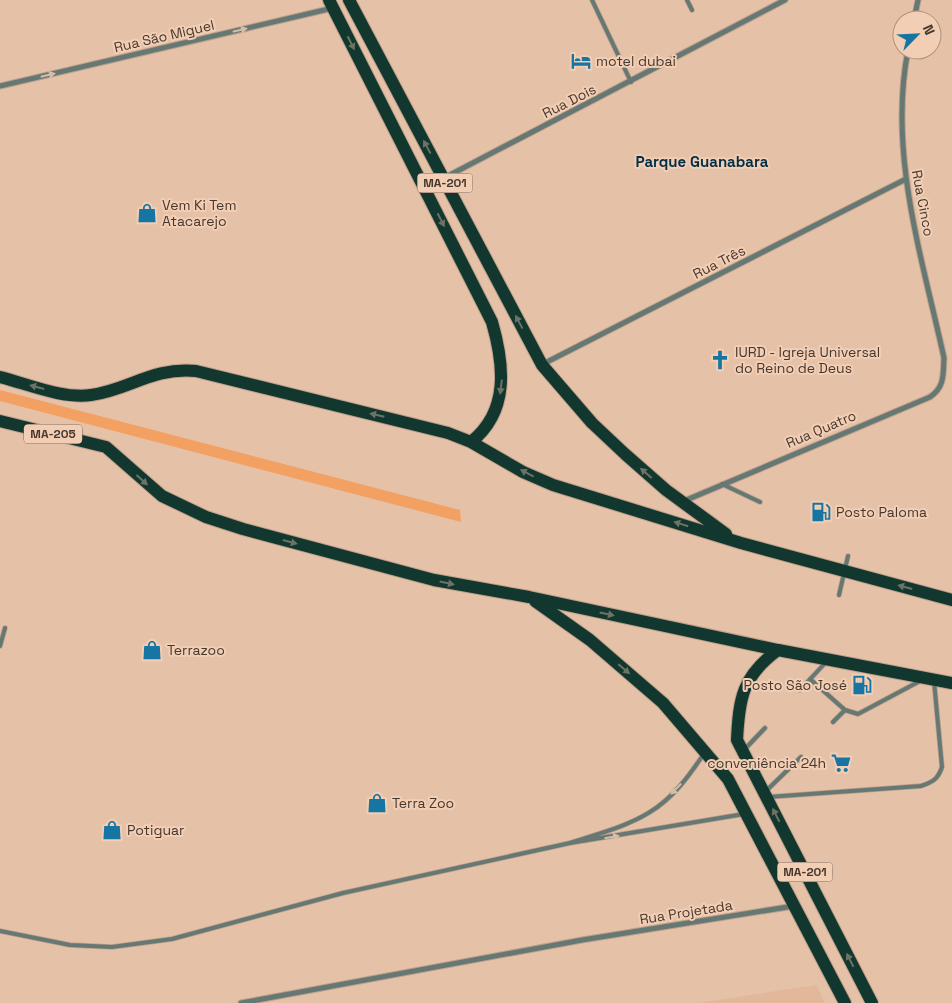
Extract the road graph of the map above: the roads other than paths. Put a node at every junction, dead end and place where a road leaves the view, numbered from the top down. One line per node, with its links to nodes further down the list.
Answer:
1 (349, 0): 10 (main road, MA-201, one-way to 1)
2 (592, 0): 8 (lane)
3 (687, 0): 6 (lane)
4 (785, 0): 8 (street, Rua Dois)
5 (331, 4): 9 (street, Rua São Miguel, one-way to 5); 16 (main road, MA-201, one-way to 16)
6 (692, 10)
7 (906, 60): 11 (street, Rua Cinco)
8 (631, 82): 10 (street, Rua Dois)
9 (0, 86)
10 (443, 178): 13 (main road, MA-201, one-way to 10)
11 (906, 179): 12 (street, Rua Cinco); 13 (street, Rua Três)
12 (944, 358): 17 (street, Rua Quatro)
13 (542, 365): 18 (main road, one-way to 13)
14 (0, 377): 16 (main road, one-way to 14)
15 (0, 421): 24 (main road, MA-205, one-way to 24)
16 (471, 442): 20 (main road, one-way to 16)
17 (720, 483): 18 (street, Rua Quatro); 19 (lane)
18 (681, 502): 20 (main road)
19 (760, 502)
20 (741, 543): 22 (main road)
21 (848, 556): 22 (lane)
22 (845, 571): 23 (lane); 25 (main road, one-way to 22)
23 (839, 595)
24 (529, 597): 28 (main road, one-way to 28); 38 (main road, one-way to 38)
25 (952, 600)
26 (5, 628): 27 (lane)
27 (0, 646)
28 (778, 650): 29 (main road); 37 (main road)
29 (828, 660): 30 (main road); 31 (lane)
30 (930, 678): 32 (main road); 34 (lane); 40 (lane)
31 (810, 679): 33 (lane); 34 (lane)
32 (952, 683)
33 (800, 690)
34 (845, 710): 35 (lane)
35 (834, 722)
36 (765, 728): 37 (lane)
37 (740, 746): 40 (main road, MA-201)
38 (706, 751): 41 (main road, MA-201); 42 (lane, one-way to 42)
39 (801, 757): 40 (lane)
40 (765, 795): 47 (main road, MA-201, one-way to 40)
41 (746, 814): 42 (lane, one-way to 41); 43 (main road, MA-201)
42 (570, 843): 44 (lane)
43 (794, 906): 45 (street, Rua Projetada); 46 (main road, MA-201)
44 (0, 931)
45 (242, 1003)
46 (845, 1003)
47 (872, 1003)

